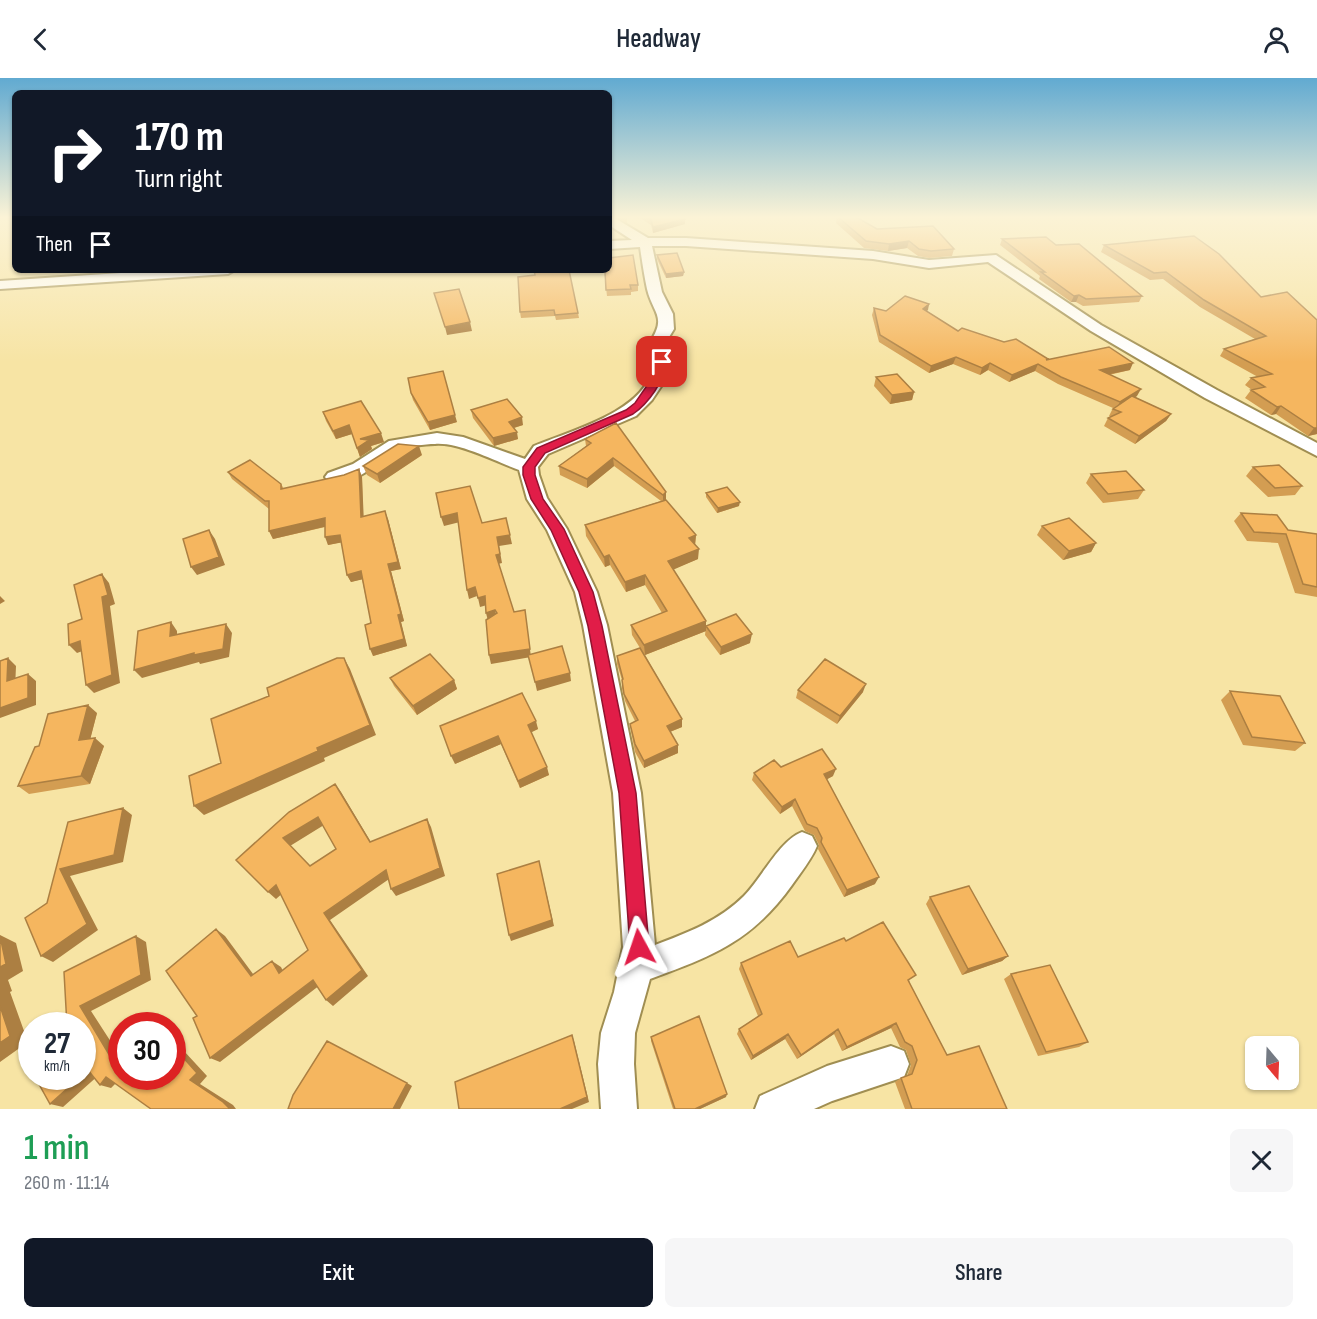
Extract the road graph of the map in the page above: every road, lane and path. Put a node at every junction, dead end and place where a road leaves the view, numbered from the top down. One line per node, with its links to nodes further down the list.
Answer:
1 (650, 265): 6 (street)
2 (1002, 265): 5 (street)
3 (182, 273): 4 (street)
4 (0, 285)
5 (1317, 450)
6 (529, 467): 7 (street); 9 (street)
7 (335, 477)
8 (802, 846): 9 (street)
9 (635, 968): 11 (street)
10 (891, 1064): 12 (street)
11 (619, 1109)
12 (773, 1109)

